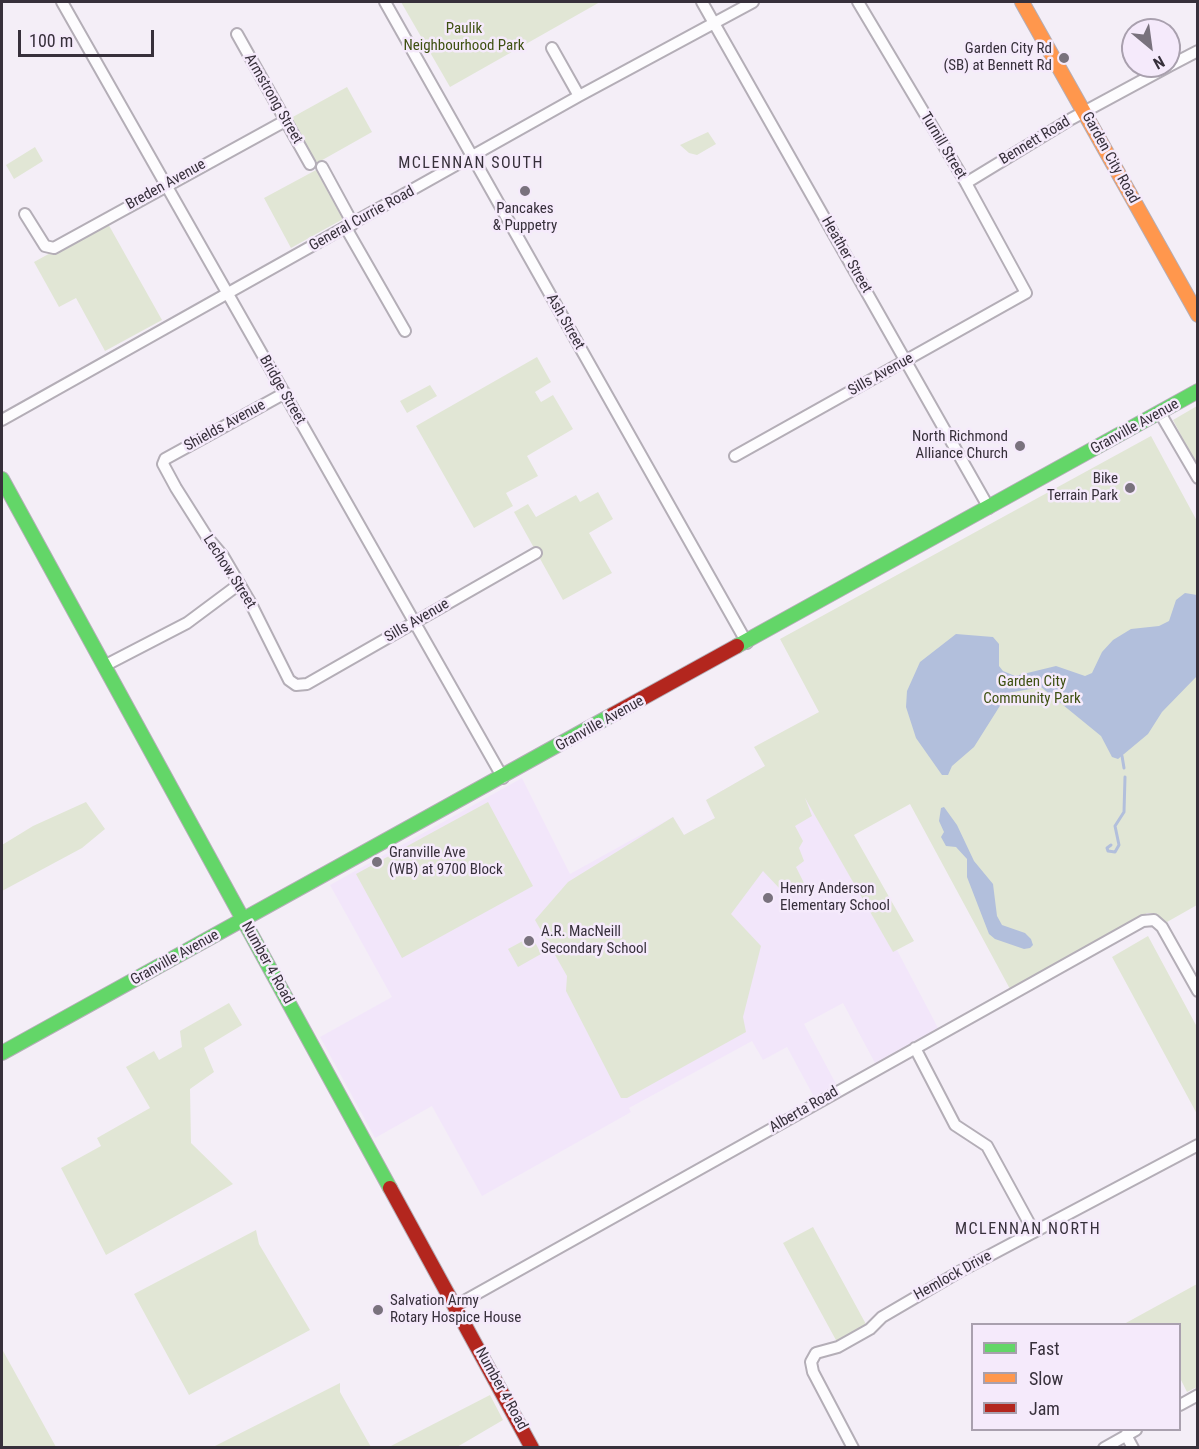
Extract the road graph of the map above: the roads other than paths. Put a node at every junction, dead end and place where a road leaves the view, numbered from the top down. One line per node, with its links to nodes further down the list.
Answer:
1 (63, 2): 18 (street, Bridge Street)
2 (385, 2): 16 (street, Ash Street)
3 (702, 2): 7 (street, Heather Street)
4 (753, 2): 7 (street, General Currie Road)
5 (858, 2): 17 (street, Turnill Street)
6 (1022, 2): 14 (street, Garden City Road)
7 (714, 24): 13 (street, General Currie Road); 25 (street, Heather Street)
8 (237, 34): 15 (street, Armstrong Street)
9 (552, 48): 13 (street)
10 (1197, 51): 11 (street, Bennett Road)
11 (1181, 60)
12 (1147, 78): 14 (street, Bennett Road)
13 (579, 96): 16 (street, General Currie Road)
14 (1084, 112): 17 (street, Bennett Road); 23 (street, Garden City Road)
15 (285, 121): 18 (street, Breden Avenue); 20 (street, Armstrong Street)
16 (472, 158): 20 (street, General Currie Road); 38 (street, Ash Street)
17 (966, 183): 21 (street, Turnill Street)
18 (165, 186): 19 (street, Breden Avenue); 22 (street, Bridge Street)
19 (26, 214)
20 (349, 226): 22 (street, General Currie Road); 24 (street, Armstrong Street)
21 (1026, 293): 25 (street, Sills Avenue)
22 (227, 296): 26 (street, Bridge Street); 29 (street, General Currie Road)
23 (1197, 315)
24 (405, 331)
25 (906, 361): 30 (street, Sills Avenue); 34 (street, Heather Street)
26 (285, 393): 31 (street, Shields Avenue); 37 (street, Bridge Street)
27 (1194, 395): 28 (street, Granville Avenue)
28 (1160, 413): 32 (street); 34 (street, Granville Avenue)
29 (2, 420)
30 (735, 456)
31 (165, 459): 36 (street, Lechow Street)
32 (1197, 478)
33 (2, 479): 39 (street, Number 4 Road)
34 (989, 508): 38 (street, Granville Avenue)
35 (536, 553): 37 (street, Sills Avenue)
36 (238, 585): 39 (street); 40 (street, Lechow Street)
37 (414, 623): 40 (street, Sills Avenue); 41 (street, Bridge Street)
38 (747, 643): 41 (street, Granville Avenue)
39 (104, 666): 42 (street, Number 4 Road)
40 (296, 685)
41 (503, 778): 42 (street, Granville Avenue)
42 (244, 921): 45 (street, Granville Avenue); 48 (street, Number 4 Road)
43 (1197, 992): 44 (street, Alberta Road)
44 (915, 1048): 47 (street); 48 (street, Alberta Road)
45 (2, 1053)
46 (1197, 1145): 47 (street, Hemlock Drive)
47 (1034, 1232): 53 (street, Hemlock Drive)
48 (455, 1306): 52 (street, Number 4 Road)
49 (1197, 1395): 50 (street)
50 (1181, 1404)
51 (1131, 1432): 54 (street); 55 (street)
52 (532, 1448)
53 (854, 1448)
54 (1104, 1448)
55 (1133, 1448)

